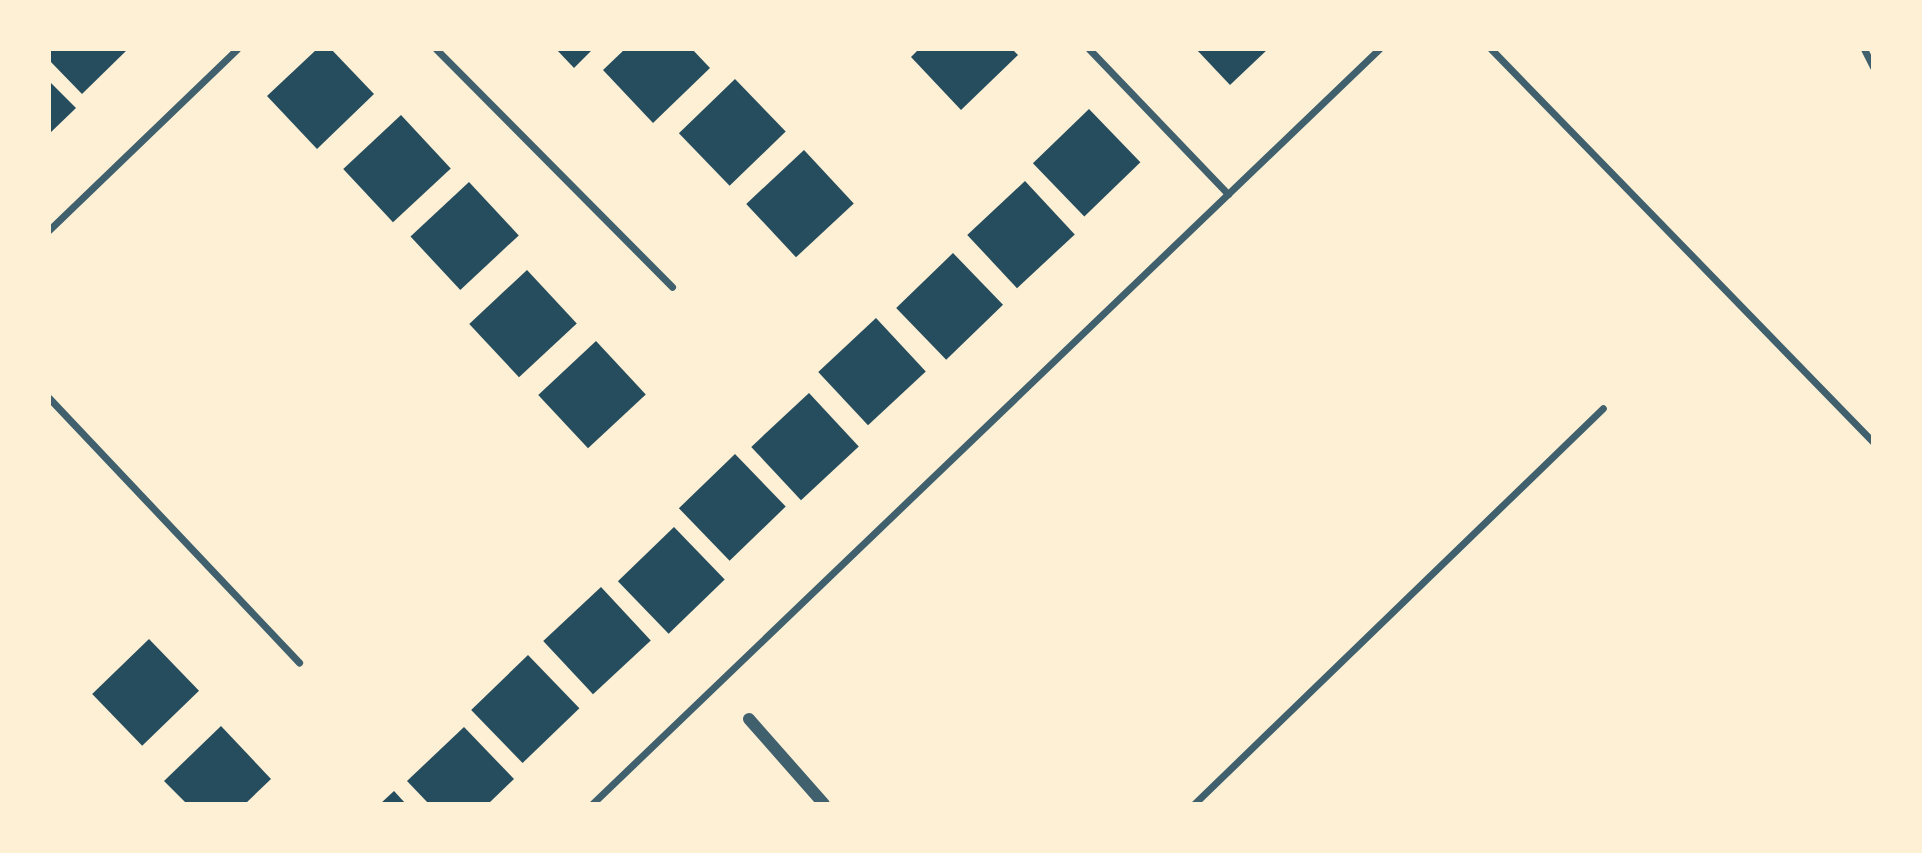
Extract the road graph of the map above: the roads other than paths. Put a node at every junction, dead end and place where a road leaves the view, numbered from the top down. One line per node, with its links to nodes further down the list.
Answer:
1 (237, 49): 9 (street)
2 (436, 49): 10 (street)
3 (1088, 49): 8 (street)
4 (1379, 49): 8 (street)
5 (1491, 49): 13 (street)
6 (1864, 49): 7 (street)
7 (1873, 67)
8 (1228, 194): 16 (street)
9 (49, 230)
10 (672, 287)
11 (49, 398): 14 (street)
12 (1603, 408): 18 (street)
13 (1873, 442)
14 (299, 662)
15 (750, 719): 17 (street)
16 (592, 804)
17 (824, 804)
18 (1194, 804)

